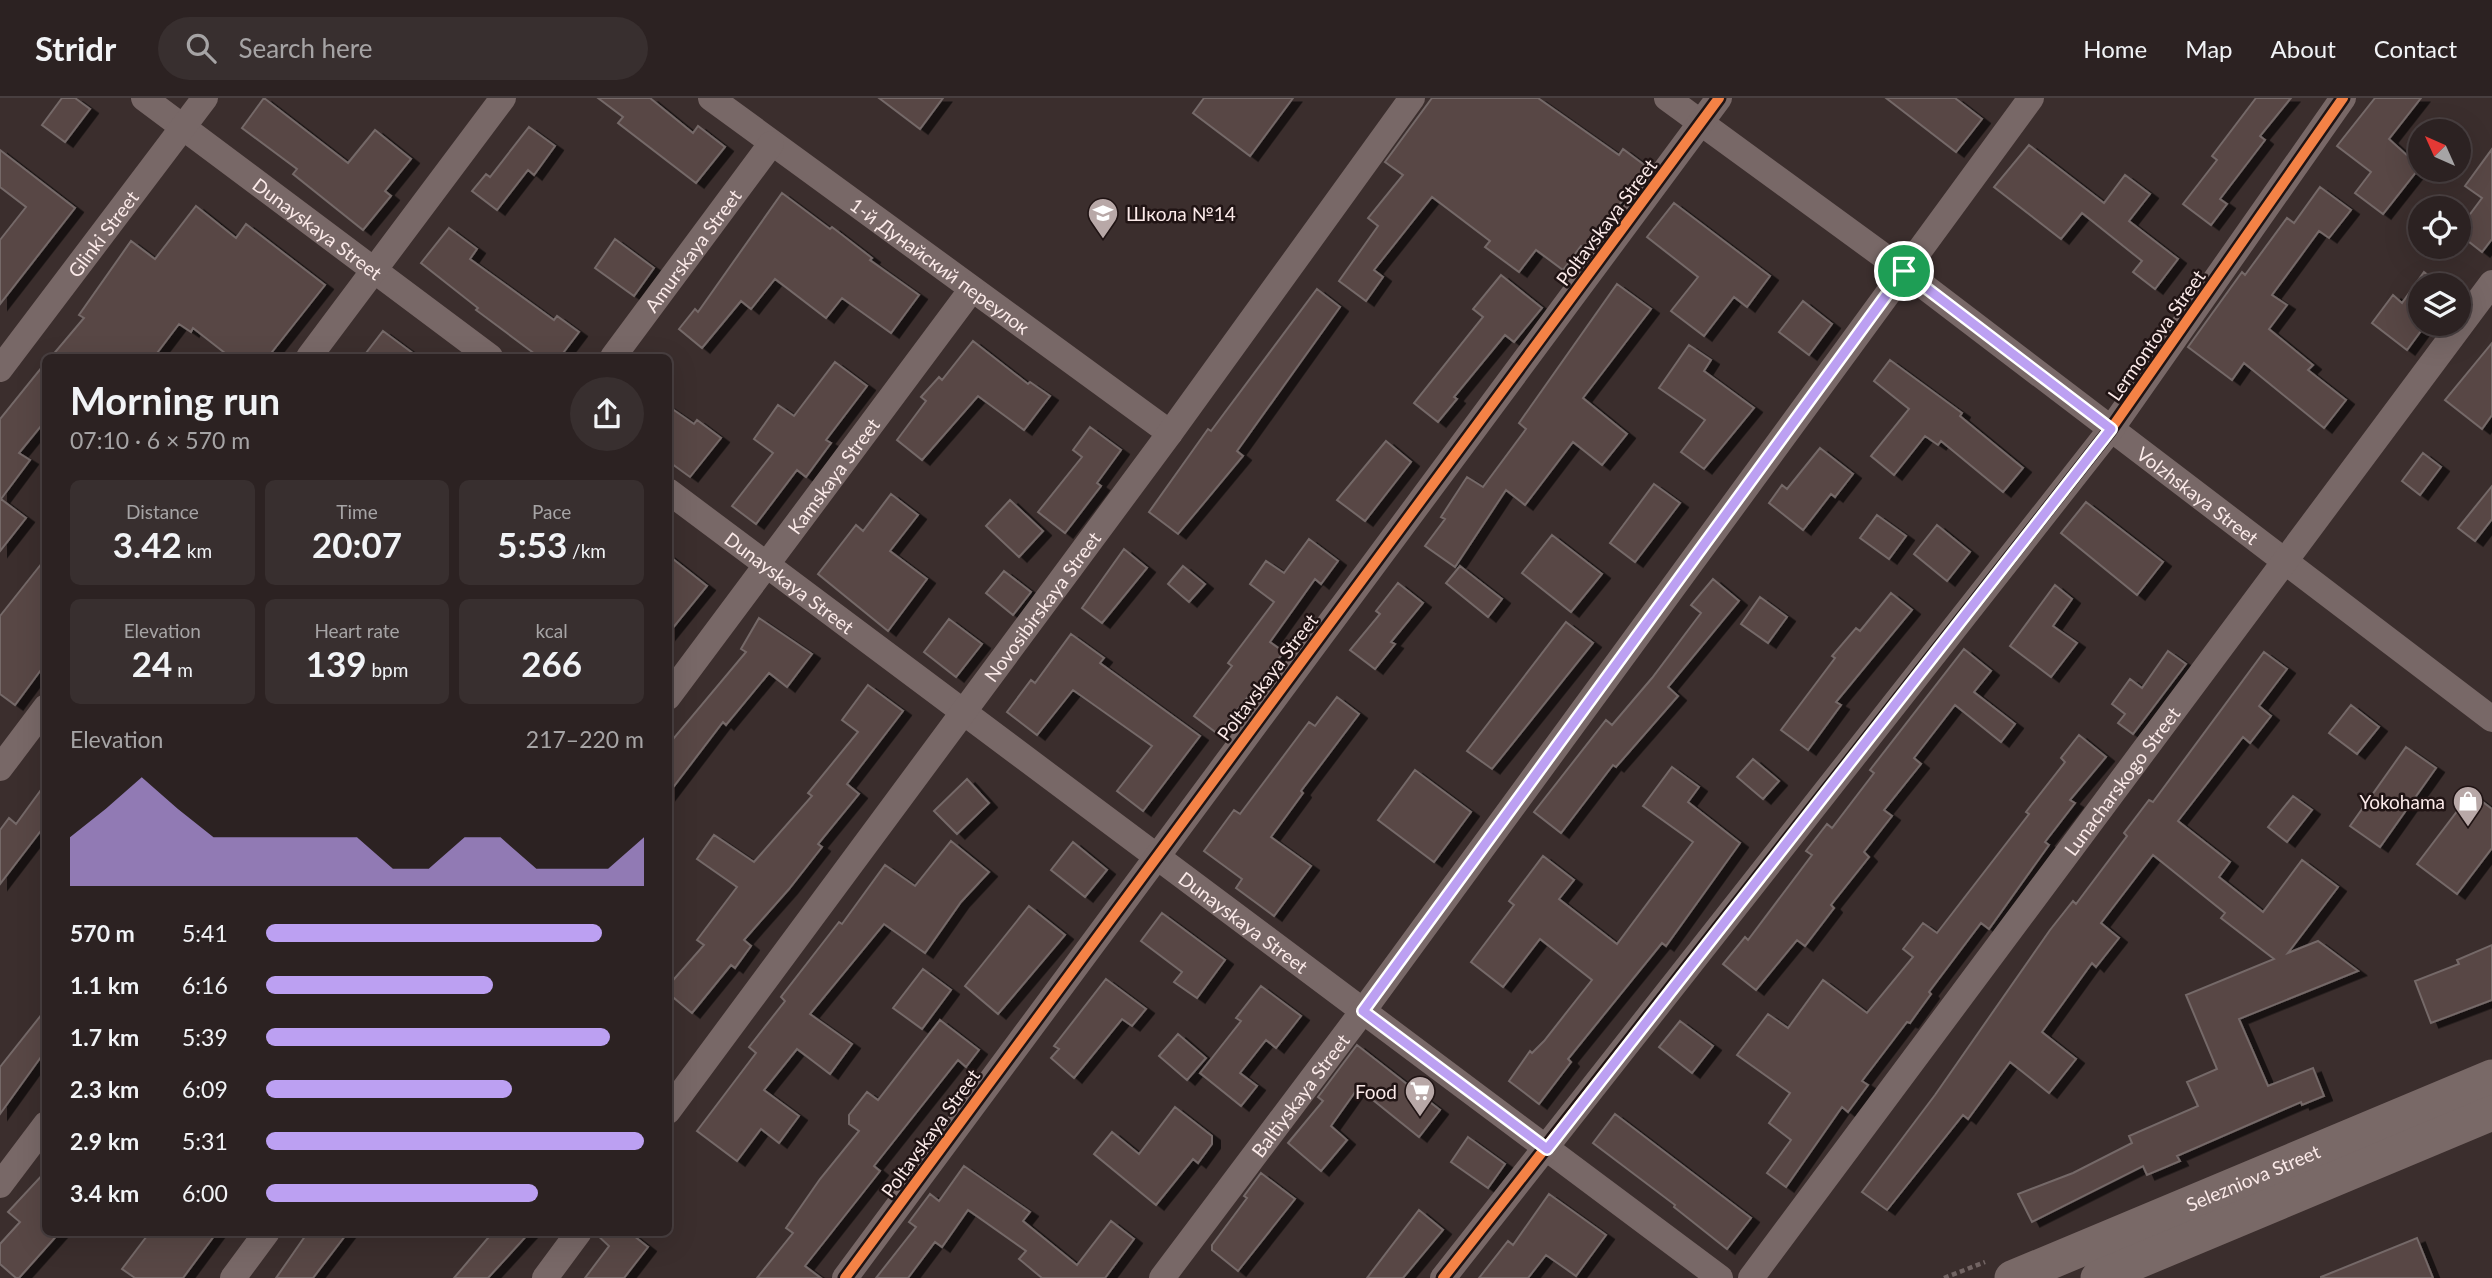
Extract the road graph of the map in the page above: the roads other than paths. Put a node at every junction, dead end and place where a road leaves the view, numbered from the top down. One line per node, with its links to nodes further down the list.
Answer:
1 (144, 98): 11 (street, Dunayskaya Street)
2 (205, 98): 11 (street, Glinki Street)
3 (503, 98): 13 (street)
4 (711, 98): 12 (street, 1-й Дунайский переулок)
5 (1412, 98): 22 (street, Novosibirskaya Street)
6 (1667, 98): 10 (street, Volzhskaya Street)
7 (1719, 98): 10 (street, Poltavskaya Street)
8 (2031, 98): 14 (street, Baltiyskaya Street)
9 (2343, 98): 21 (street, Lermontova Street)
10 (1701, 123): 14 (street, Volzhskaya Street); 31 (street, Poltavskaya Street)
11 (183, 127): 13 (street, Dunayskaya Street); 20 (street, Glinki Street)
12 (771, 144): 16 (street, 1-й Дунайский переулок); 19 (street, Amurskaya Street)
13 (374, 270): 17 (street); 18 (street, Dunayskaya Street)
14 (1904, 271): 21 (street, Volzhskaya Street); 32 (street, Baltiyskaya Street)
15 (2492, 283): 24 (street, Lunacharskogo Street)
16 (972, 289): 22 (street, 1-й Дунайский переулок); 25 (street, Kamskaya Street)
17 (311, 354)
18 (486, 354)
19 (615, 354)
20 (0, 369)
21 (2111, 429): 24 (street, Volzhskaya Street); 37 (street, Lermontova Street)
22 (1170, 433): 29 (street, Novosibirskaya Street)
23 (672, 494): 25 (street, Dunayskaya Street)
24 (2285, 561): 27 (street, Volzhskaya Street); 47 (street, Lunacharskogo Street)
25 (767, 565): 26 (street, Kamskaya Street); 29 (street, Dunayskaya Street)
26 (672, 692)
27 (2488, 708)
28 (42, 712): 30 (street)
29 (964, 712): 31 (street, Dunayskaya Street); 34 (street, Novosibirskaya Street)
30 (0, 768)
31 (1156, 856): 32 (street, Dunayskaya Street); 43 (street, Poltavskaya Street)
32 (1363, 1011): 37 (street, Dunayskaya Street); 44 (street, Baltiyskaya Street)
33 (2492, 1077): 48 (main road, Selezniova Street)
34 (672, 1106)
35 (2492, 1113): 49 (main road, Selezniova Street)
36 (42, 1129): 38 (street)
37 (1547, 1149): 45 (street, Lermontova Street); 46 (street, Dunayskaya Street)
38 (0, 1185)
39 (264, 1236): 41 (street)
40 (576, 1236): 42 (street)
41 (233, 1278)
42 (545, 1278)
43 (845, 1278)
44 (1162, 1278)
45 (1443, 1278)
46 (1720, 1278)
47 (1751, 1278)
48 (2012, 1278)
49 (2098, 1278)

